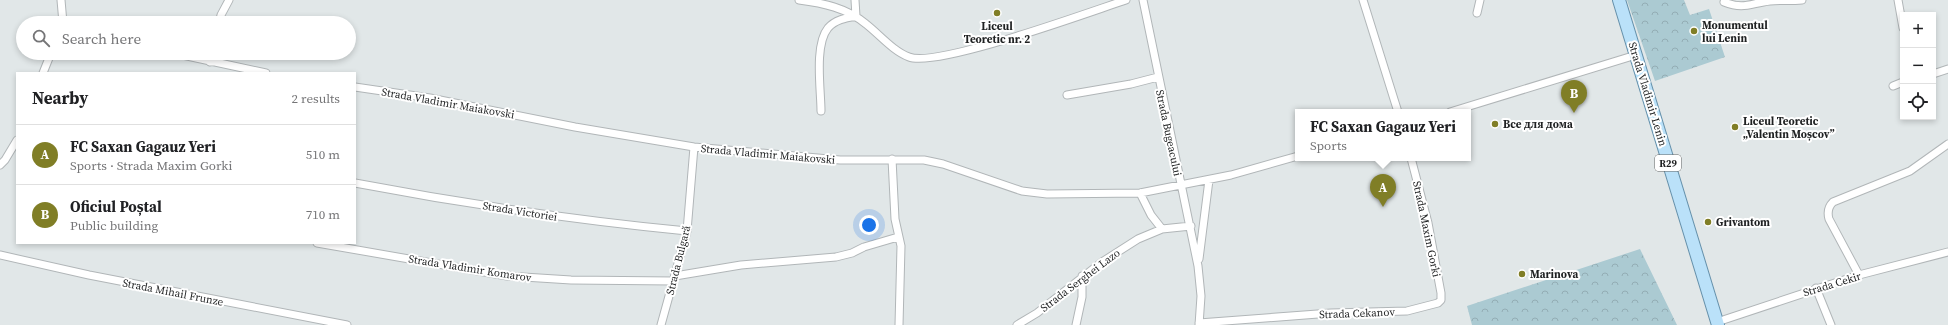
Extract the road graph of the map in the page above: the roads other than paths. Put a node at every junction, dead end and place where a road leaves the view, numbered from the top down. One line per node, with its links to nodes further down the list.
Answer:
1 (61, 0): 15 (street)
2 (229, 0): 16 (street)
3 (799, 0): 17 (street)
4 (855, 0): 17 (street)
5 (1126, 0): 17 (street)
6 (1143, 0): 26 (street, Strada Bugeacului)
7 (1363, 0): 31 (street)
8 (1480, 0): 14 (street)
9 (1619, 0): 18 (main road, Strada Vladimir Lenin / R29)
10 (1802, 0): 12 (street)
11 (1898, 0): 13 (street)
12 (1724, 2)
13 (1900, 12)
14 (1477, 13)
15 (65, 16)
16 (221, 16)
17 (856, 16): 33 (street)
18 (1636, 55): 32 (street); 59 (main road, Strada Vladimir Lenin / R29)
19 (47, 60): 23 (street)
20 (202, 60): 21 (street)
21 (210, 62): 24 (street)
22 (1948, 69): 25 (street)
23 (42, 72)
24 (261, 72)
25 (1936, 73)
26 (1158, 78): 30 (street); 43 (street, Strada Bugeacului)
27 (1900, 83): 28 (street)
28 (1893, 86)
29 (356, 87): 36 (street, Strada Vladimir Maiakovski)
30 (1067, 95)
31 (1397, 109)
32 (1460, 109)
33 (821, 111)
34 (16, 144): 40 (street)
35 (1948, 144): 53 (street)
36 (694, 147): 38 (street, Strada Vladimir Maiakovski); 47 (street, Strada Bulgară)
37 (1295, 157): 41 (street, Strada Vladimir Maiakovski)
38 (892, 160): 44 (street, Strada Vladimir Maiakovski); 48 (street)
39 (1412, 161): 57 (street, Strada Maxim Gorki)
40 (0, 165)
41 (1209, 180): 43 (street, Strada Vladimir Maiakovski); 52 (street, Strada Bugeacului)
42 (356, 182): 47 (street, Strada Victoriei)
43 (1180, 187): 44 (street, Strada Vladimir Maiakovski); 45 (street, Strada Bugeacului)
44 (1140, 194): 46 (street)
45 (1190, 226): 46 (street, Strada Serghei Lazo); 52 (street, Strada Bugeacului)
46 (1162, 229): 54 (street, Strada Serghei Lazo)
47 (687, 232): 55 (street, Strada Bulgară)
48 (898, 237): 55 (street, Strada Vladimir Komarov); 62 (street)
49 (323, 244): 55 (street, Strada Vladimir Komarov)
50 (1948, 252): 53 (street, Strada Cekir)
51 (0, 255): 60 (street, Strada Mihail Frunze)
52 (1198, 266): 58 (street, Strada Bugeacului)
53 (1859, 275): 56 (street, Strada Cekir)
54 (1082, 276): 63 (street, Strada Serghei Lazo); 64 (street)
55 (674, 279): 61 (street, Strada Bulgară)
56 (1816, 288): 59 (street, Strada Cekir); 65 (street)
57 (1441, 300): 58 (street, Strada Cekanov)
58 (1199, 324)
59 (1718, 324)
60 (347, 325)
61 (661, 325)
62 (899, 325)
63 (1017, 325)
64 (1076, 325)
65 (1831, 325)

